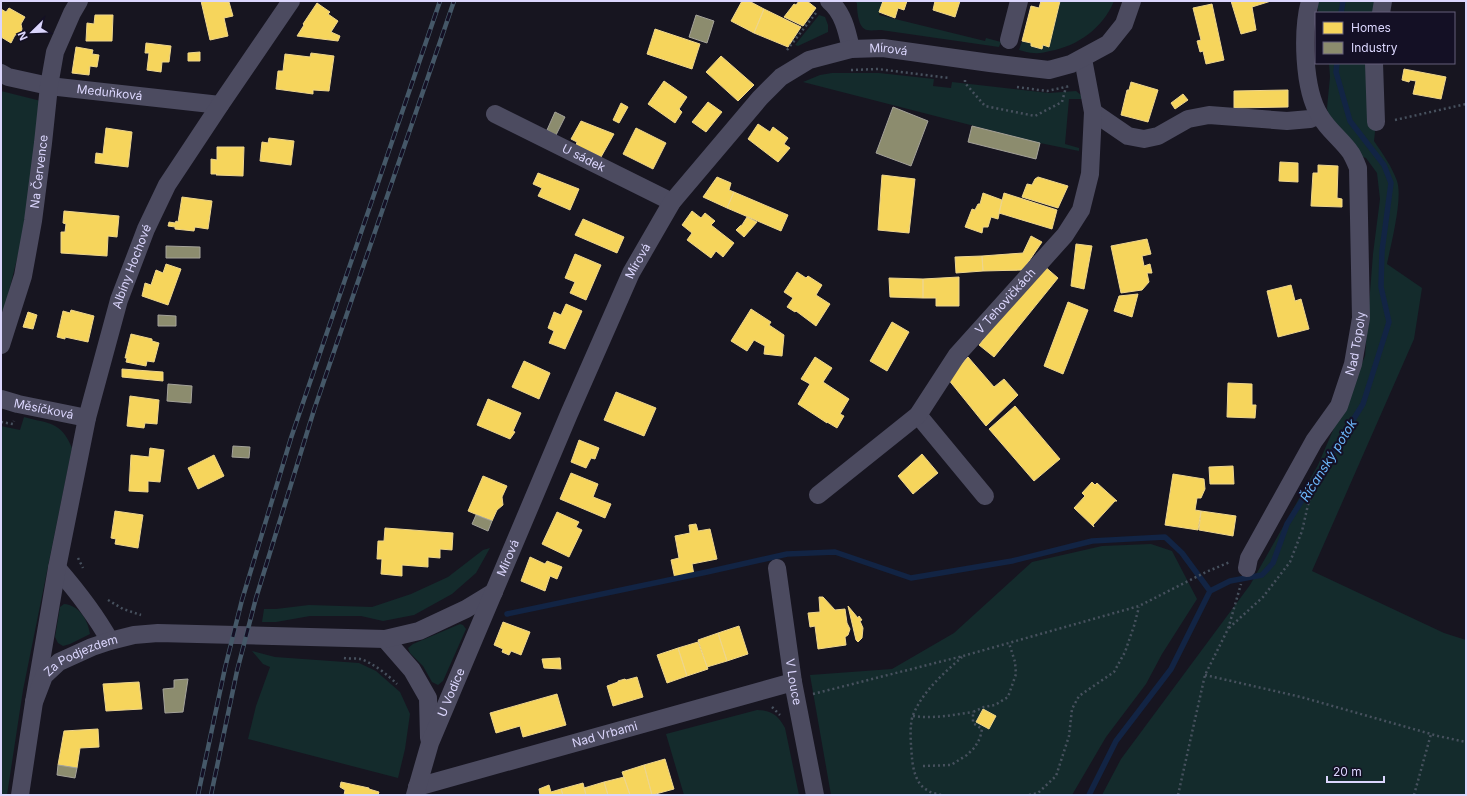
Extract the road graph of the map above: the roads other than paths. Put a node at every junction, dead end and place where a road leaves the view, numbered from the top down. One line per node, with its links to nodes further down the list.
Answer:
1 (79, 1): 14 (street, Na Července)
2 (291, 1): 15 (street, Albíny Hochové)
3 (1019, 1): 9 (street)
4 (1132, 1): 11 (street, Mírová)
5 (1310, 1): 18 (street, Nad Topoly)
6 (1383, 1): 8 (street)
7 (831, 4): 10 (street)
8 (1381, 12)
9 (1009, 40)
10 (850, 49): 11 (street, Mírová); 20 (street, Mírová)
11 (1083, 59): 16 (street, V Tehovičkách)
12 (1374, 64): 19 (street)
13 (1, 73): 14 (street, Meduňková)
14 (48, 86): 15 (street, Meduňková); 21 (street, Na Července)
15 (220, 105): 24 (street, Albíny Hochové)
16 (1093, 112): 18 (street); 23 (street, V Tehovičkách)
17 (495, 114): 20 (street, U sádek)
18 (1319, 115): 27 (street, Nad Topoly)
19 (1376, 122)
20 (672, 202): 30 (street, Mírová)
21 (1, 345)
22 (1, 399): 24 (street, Měsíčková)
23 (918, 415): 25 (street, V Tehovičkách); 26 (street)
24 (87, 418): 28 (street, Albíny Hochové)
25 (818, 495)
26 (985, 496)
27 (1248, 563)
28 (57, 568): 32 (street); 34 (street, Albíny Hochové)
29 (777, 568): 33 (street, V Louce)
30 (494, 592): 31 (street); 35 (street, U Vodice)
31 (385, 639): 32 (street, Za Podjezdem); 35 (street)
32 (110, 640): 34 (street, Za Podjezdem)
33 (795, 690): 36 (street, Nad Vrbami); 38 (street, V Louce)
34 (34, 702): 37 (street, Za Podjezdem)
35 (430, 743): 36 (street, U Vodice)
36 (416, 791)
37 (20, 795)
38 (815, 795)

